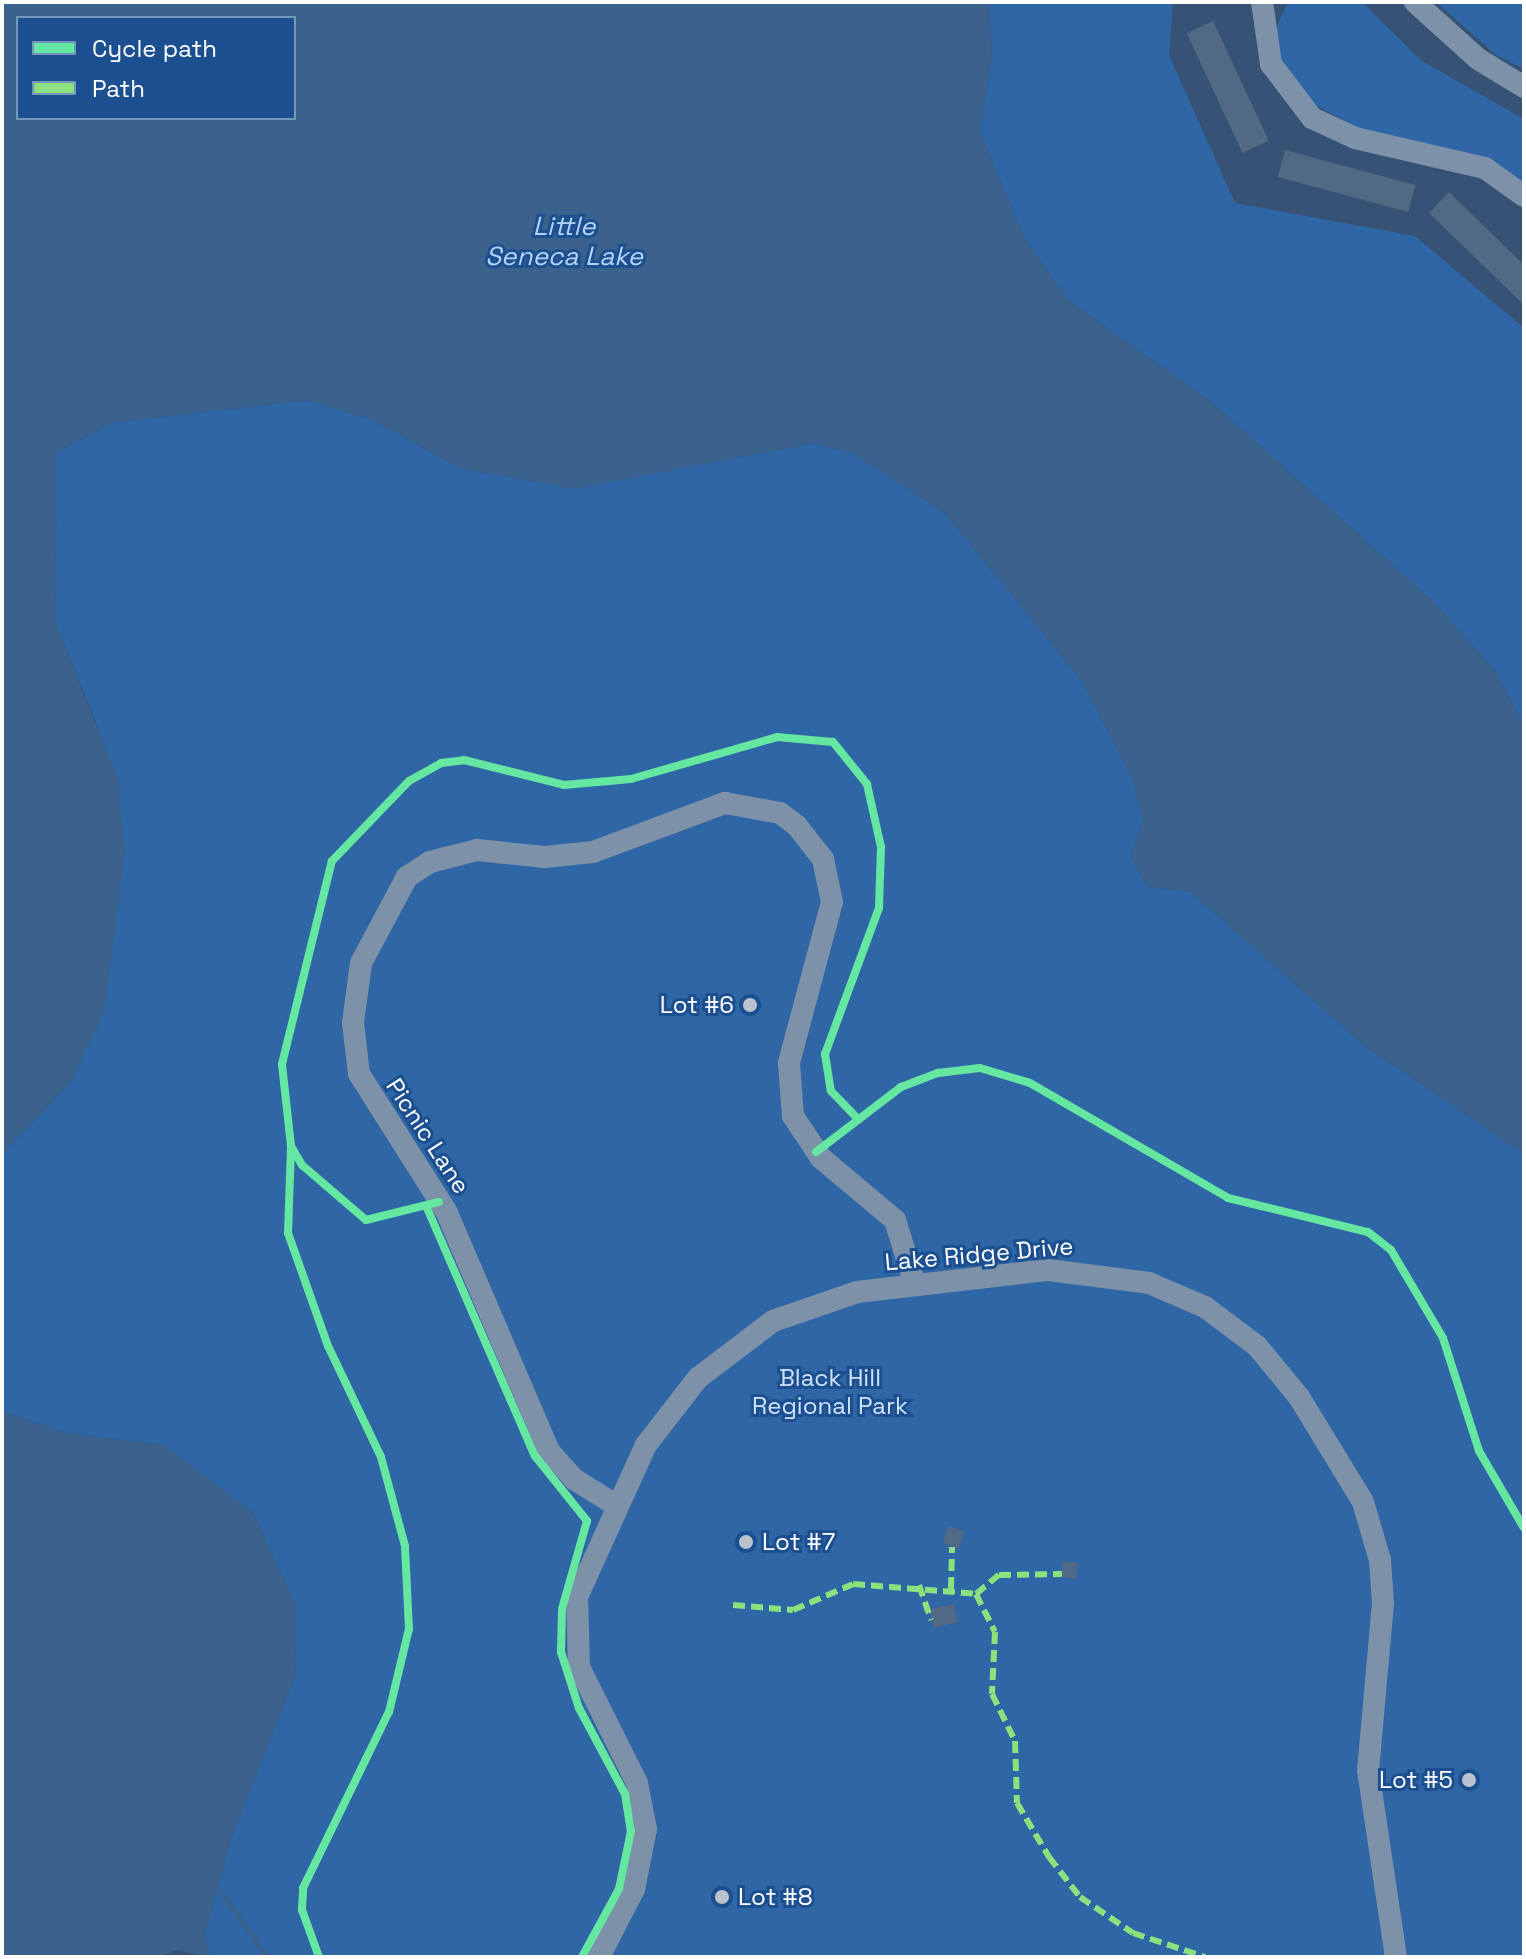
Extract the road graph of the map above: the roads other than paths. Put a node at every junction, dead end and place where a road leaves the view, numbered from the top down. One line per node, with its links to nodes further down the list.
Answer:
1 (1262, 2): 4 (street)
2 (1415, 2): 3 (street)
3 (1524, 87)
4 (1524, 196)
5 (915, 1285): 6 (street, Lake Ridge Drive); 6 (street, Picnic Lane); 8 (street, Lake Ridge Drive)
6 (614, 1504): 7 (street, Lake Ridge Drive)
7 (599, 1957)
8 (1396, 1957)

